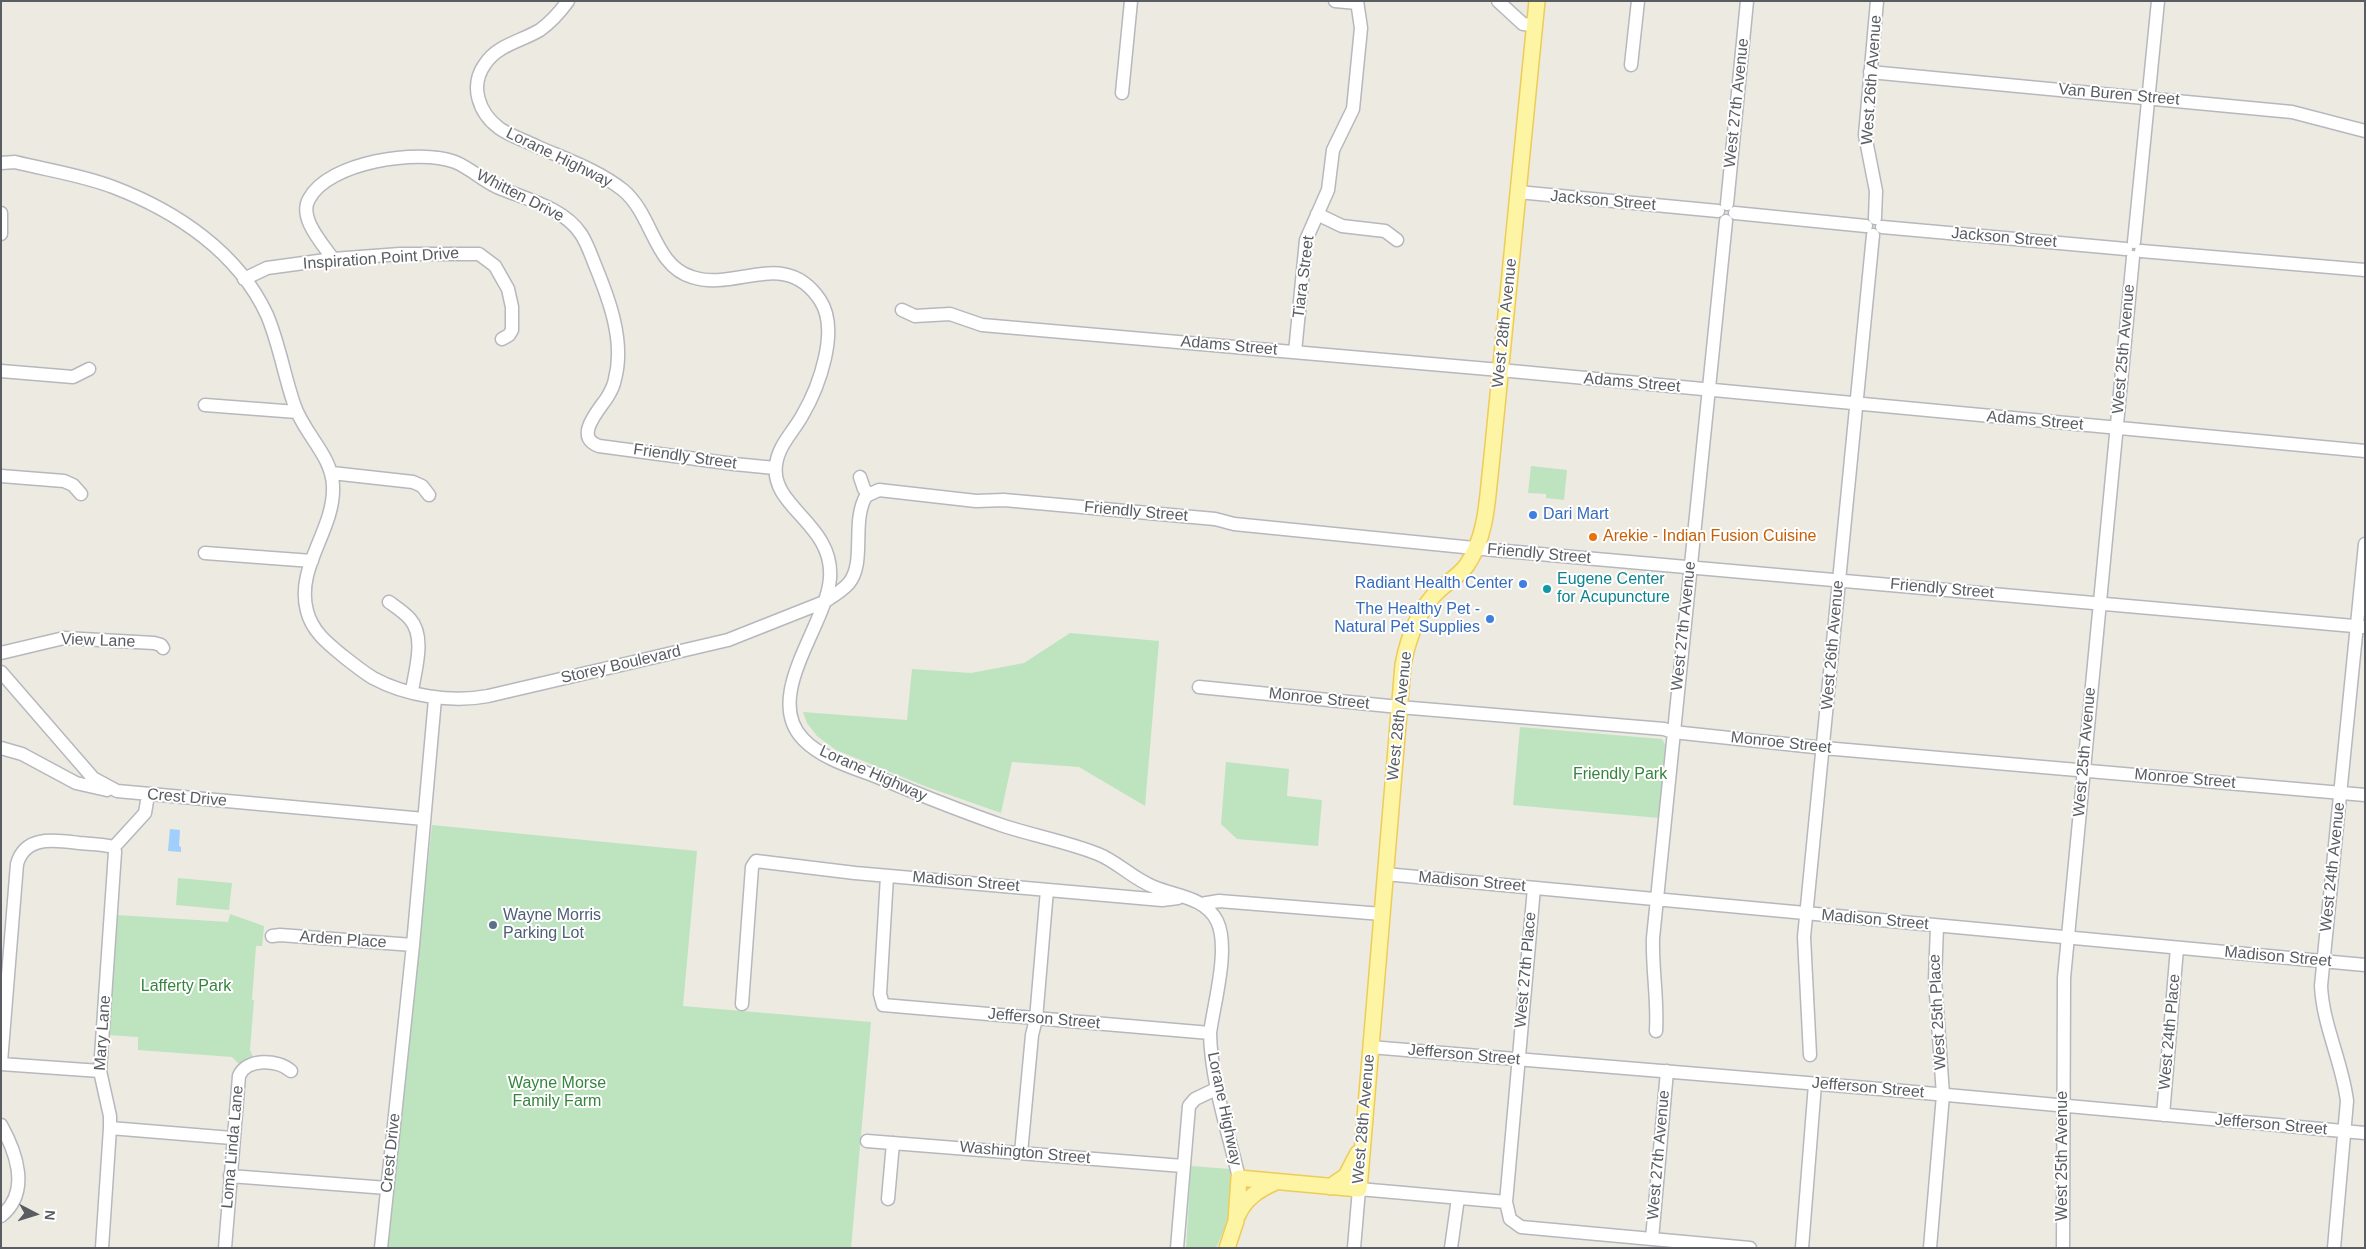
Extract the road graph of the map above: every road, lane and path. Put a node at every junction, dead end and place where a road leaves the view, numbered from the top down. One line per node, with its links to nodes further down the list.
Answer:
1 (568, 1): 42 (street, Lorane Highway)
2 (1131, 1): 14 (street)
3 (1335, 1): 10 (street)
4 (1498, 1): 11 (street)
5 (1537, 1): 11 (main road, West 28th Avenue)
6 (1638, 1): 12 (street)
7 (1747, 1): 19 (street, West 27th Avenue)
8 (1877, 1): 13 (street, West 26th Avenue)
9 (2158, 1): 15 (street, West 25th Avenue)
10 (1357, 2): 21 (street, Tiara Street)
11 (1534, 25): 18 (main road, West 28th Avenue)
12 (1632, 65)
13 (1870, 72): 15 (street, Van Buren Street); 22 (street, West 26th Avenue)
14 (1122, 92)
15 (2148, 98): 16 (street, Van Buren Street); 25 (street, West 25th Avenue)
16 (2365, 130)
17 (1, 163): 28 (street, Storey Boulevard)
18 (1518, 192): 19 (street, Jackson Street); 33 (main road, West 28th Avenue)
19 (1727, 212): 22 (street, Jackson Street); 35 (street, West 27th Avenue)
20 (1, 213): 23 (street)
21 (1317, 214): 24 (street); 31 (street, Tiara Street)
22 (1874, 226): 25 (street, Jackson Street); 36 (street, West 26th Avenue)
23 (1, 234)
24 (1398, 240)
25 (2134, 250): 27 (street, Jackson Street); 39 (street, West 25th Avenue)
26 (333, 259): 28 (street, Inspiration Point Drive); 30 (street, Inspiration Point Drive); 40 (street, Whitten Drive)
27 (2365, 270)
28 (244, 279): 38 (street, Storey Boulevard)
29 (902, 310): 31 (street, Adams Street)
30 (502, 339)
31 (1295, 352): 33 (street, Adams Street)
32 (89, 369): 34 (street)
33 (1500, 370): 35 (street, Adams Street); 50 (main road, West 28th Avenue)
34 (1, 371)
35 (1708, 390): 36 (street, Adams Street); 53 (street, West 27th Avenue)
36 (1856, 404): 39 (street, Adams Street); 54 (street, West 26th Avenue)
37 (205, 405): 38 (street)
38 (297, 412): 43 (street, Storey Boulevard)
39 (2116, 428): 41 (street, Adams Street); 57 (street, West 25th Avenue)
40 (596, 444): 42 (street, Friendly Street)
41 (2365, 451)
42 (775, 468): 56 (street, Lorane Highway)
43 (332, 473): 48 (street); 52 (street, Storey Boulevard)
44 (1, 476): 46 (street)
45 (860, 477): 47 (street)
46 (81, 494)
47 (869, 494): 50 (street, Friendly Street); 56 (street)
48 (429, 495)
49 (2365, 544): 58 (street, West 24th Avenue)
50 (1476, 548): 53 (street, Friendly Street); 65 (main road, West 28th Avenue)
51 (205, 553): 52 (street)
52 (312, 561): 63 (street, Storey Boulevard)
53 (1690, 567): 54 (street, Friendly Street); 66 (street, West 27th Avenue)
54 (1839, 580): 57 (street, Friendly Street); 68 (street, West 26th Avenue)
55 (389, 602): 63 (street)
56 (824, 602): 64 (street, Storey Boulevard); 80 (street, Lorane Highway)
57 (2099, 604): 58 (street, Friendly Street); 69 (street, West 25th Avenue)
58 (2361, 627): 71 (street, West 24th Avenue)
59 (163, 648): 60 (street, View Lane)
60 (1, 652)
61 (1, 672): 70 (street, Crest Drive)
62 (1199, 686): 65 (street, Monroe Street)
63 (412, 692): 64 (street, Storey Boulevard)
64 (434, 698): 74 (street, Crest Drive)
65 (1399, 707): 66 (street, Monroe Street); 76 (main road, West 28th Avenue)
66 (1673, 732): 68 (street, Monroe Street); 81 (street, West 27th Avenue)
67 (1, 748): 70 (street)
68 (1824, 748): 69 (street, Monroe Street); 84 (street, West 26th Avenue)
69 (2083, 769): 71 (street, Monroe Street); 87 (street, West 25th Avenue)
70 (117, 791): 73 (street, Crest Drive)
71 (2340, 793): 72 (street, Monroe Street); 90 (street, West 24th Avenue)
72 (2365, 795)
73 (148, 796): 74 (street, Crest Drive); 75 (street)
74 (424, 819): 88 (street, Crest Drive)
75 (114, 847): 99 (street); 100 (street, Mary Lane)
76 (1385, 874): 78 (street, Madison Street); 83 (main road, West 28th Avenue)
77 (887, 876): 79 (street, Madison Street); 92 (street, Madison Street); 93 (street, Jefferson Street)
78 (1534, 888): 81 (street, Madison Street); 98 (street, West 27th Place)
79 (1047, 890): 80 (street, Madison Street); 93 (street)
80 (1183, 896): 82 (street, Lorane Highway)
81 (1658, 898): 84 (street, Madison Street); 94 (street, West 27th Avenue)
82 (1201, 904): 83 (street); 95 (street, Lorane Highway)
83 (1382, 914): 96 (main road, West 28th Avenue)
84 (1807, 914): 85 (street, Madison Street); 97 (street, West 26th Avenue)
85 (1937, 926): 87 (street, Madison Street); 105 (street, West 25th Place)
86 (272, 936): 88 (street, Arden Place)
87 (2068, 938): 89 (street, Madison Street); 106 (street, West 25th Avenue)
88 (413, 944): 122 (street, Crest Drive)
89 (2177, 948): 90 (street, Madison Street); 107 (street, West 24th Place)
90 (2323, 961): 91 (street, Madison Street); 110 (street, West 24th Avenue)
91 (2365, 965)
92 (742, 1004)
93 (1036, 1019): 95 (street, Jefferson Street); 116 (street)
94 (1656, 1031)
95 (1210, 1033): 104 (street, Lorane Highway)
96 (1370, 1047): 98 (street, Jefferson Street); 114 (main road, West 28th Avenue)
97 (1810, 1055)
98 (1518, 1060): 102 (street, Jefferson Street); 126 (street, West 27th Place)
99 (1, 1063): 100 (street)
100 (100, 1071): 109 (street, Mary Lane)
101 (291, 1071): 112 (street, Loma Linda Lane)
102 (1667, 1071): 103 (street, Jefferson Street); 129 (street, West 27th Avenue)
103 (1815, 1084): 105 (street, Jefferson Street); 138 (street)
104 (1218, 1088): 117 (street); 119 (street, Lorane Highway)
105 (1943, 1095): 106 (street, Jefferson Street); 139 (street, West 25th Place)
106 (2063, 1106): 107 (street, Jefferson Street); 140 (street, West 25th Avenue)
107 (2163, 1115): 110 (street, Jefferson Street)
108 (1, 1125): 127 (street)
109 (110, 1128): 112 (street); 130 (street, Mary Lane)
110 (2346, 1131): 111 (street, Jefferson Street); 141 (street, West 24th Avenue)
111 (2365, 1133)
112 (232, 1138): 118 (street, Loma Linda Lane)
113 (867, 1141): 115 (street, Washington Street)
114 (1362, 1142): 121 (main road); 123 (main road, West 28th Avenue)
115 (893, 1143): 116 (street, Washington Street); 125 (street)
116 (1021, 1153): 117 (street, Washington Street)
117 (1183, 1166): 133 (street)
118 (230, 1176): 122 (street); 131 (street, Loma Linda Lane)
119 (1239, 1178): 120 (main road); 128 (main road, Lorane Highway)
120 (1276, 1182): 121 (main road); 128 (main road)
121 (1330, 1186): 123 (main road)
122 (387, 1188): 132 (street, Crest Drive)
123 (1359, 1189): 124 (street); 135 (street, West 28th Avenue)
124 (1458, 1198): 126 (street); 136 (street)
125 (888, 1199)
126 (1506, 1202): 129 (street)
127 (1, 1216)
128 (1236, 1221): 134 (main road, Lorane Highway)
129 (1646, 1241): 137 (street)
130 (102, 1248)
131 (225, 1248)
132 (381, 1248)
133 (1177, 1248)
134 (1228, 1248)
135 (1354, 1248)
136 (1451, 1248)
137 (1750, 1248)
138 (1802, 1248)
139 (1930, 1248)
140 (2062, 1248)
141 (2334, 1248)

